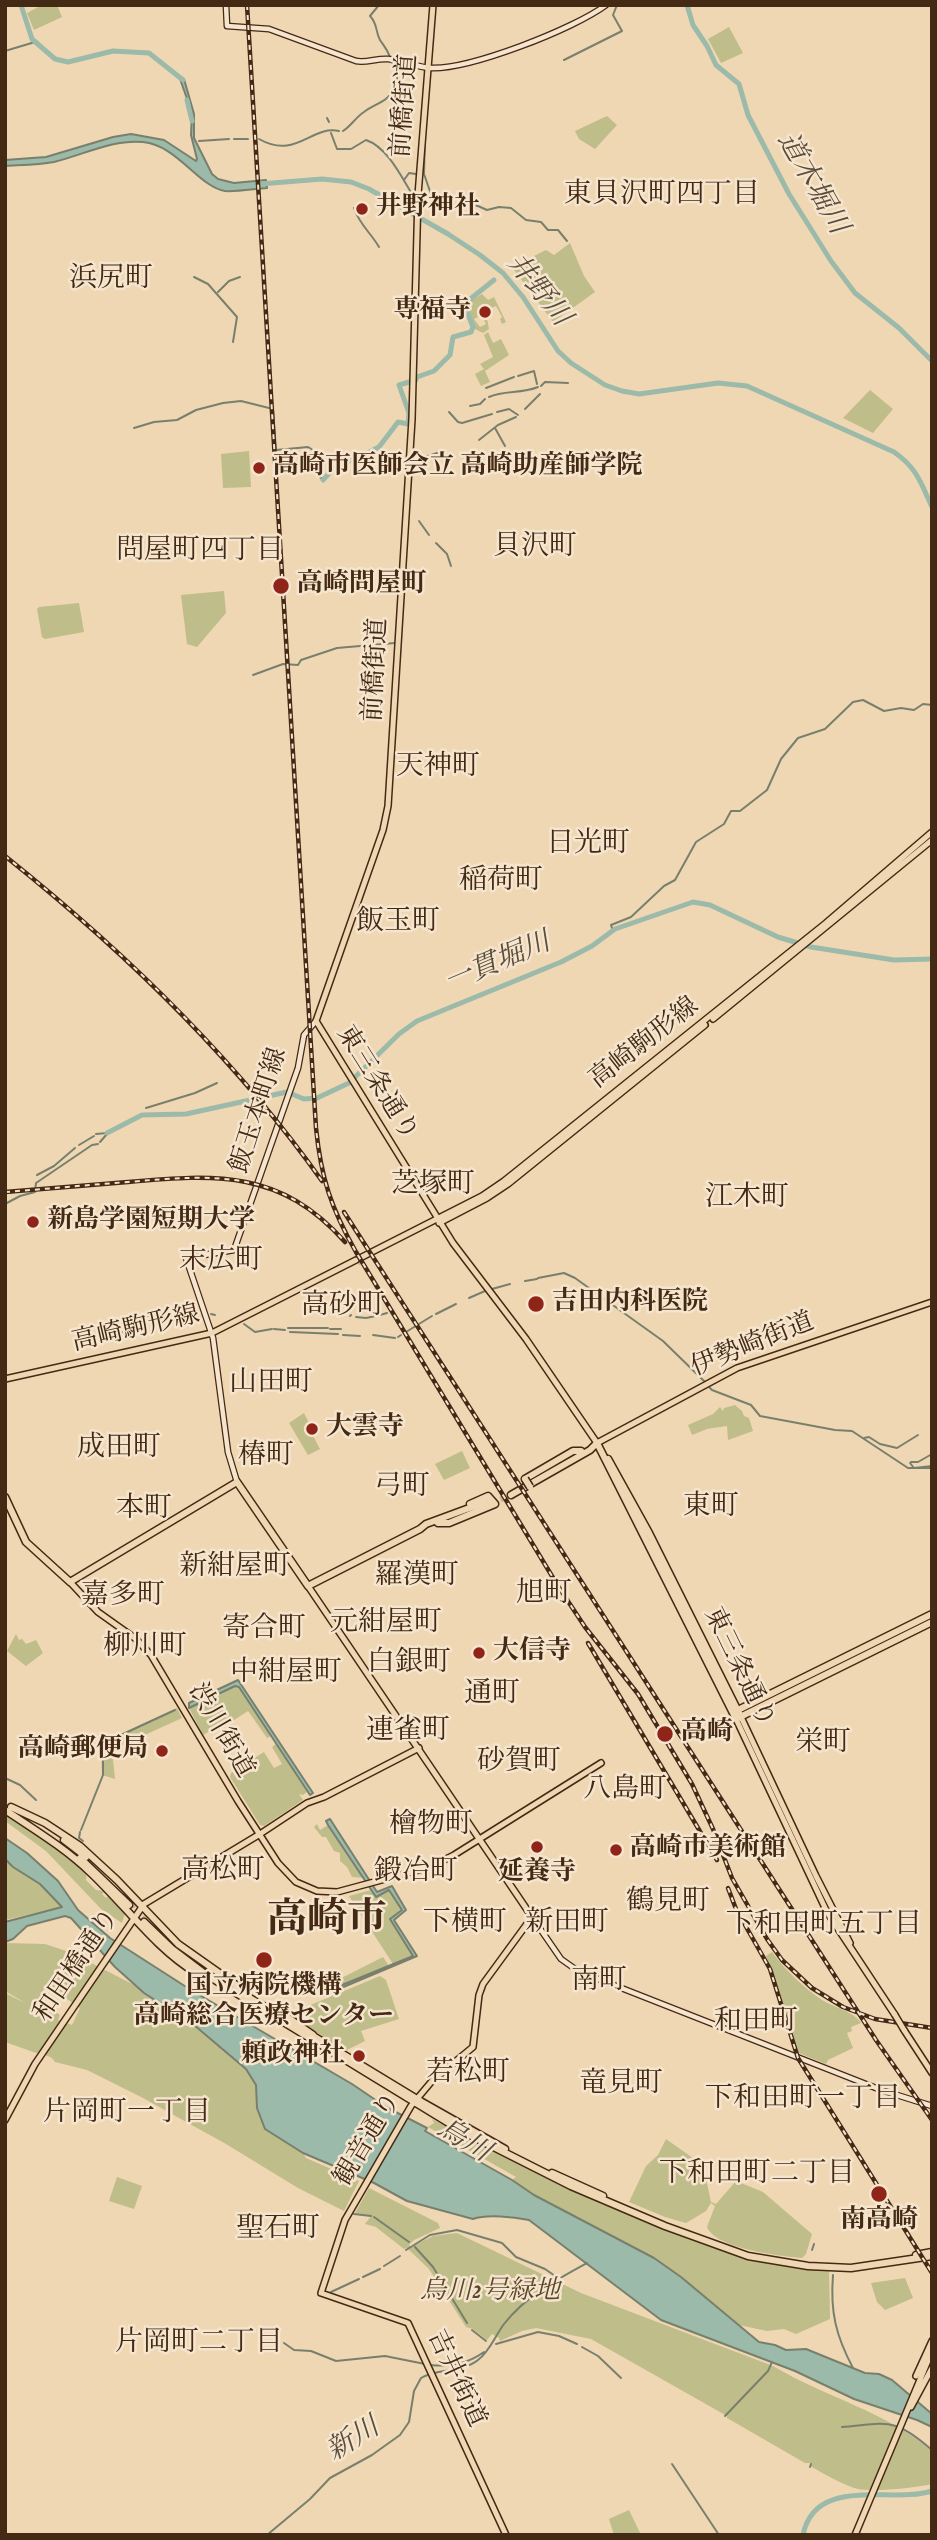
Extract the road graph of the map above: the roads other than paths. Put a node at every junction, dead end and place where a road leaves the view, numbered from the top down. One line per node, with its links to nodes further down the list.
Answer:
1 (226, 5): 4 (main road)
2 (433, 5): 4 (main road, 前橋街道)
3 (606, 5): 4 (main road)
4 (428, 68): 8 (main road, 前橋街道)
5 (932, 832): 7 (main road, 高崎駒形線)
6 (932, 840): 7 (main road, 高崎駒形線)
7 (805, 942): 9 (main road, 高崎駒形線)
8 (316, 1021): 9 (main road, 東三条通り); 11 (main road, 飯玉本町線)
9 (439, 1221): 11 (main road, 高崎駒形線); 13 (main road, 東三条通り)
10 (932, 1302): 13 (main road, 伊勢崎街道)
11 (212, 1334): 12 (main road, 高崎駒形線); 15 (main road)
12 (5, 1380)
13 (597, 1443): 14 (highway, 伊勢崎街道); 24 (highway, 東三条通り)
14 (582, 1452): 14 (highway, bridge); 16 (highway, 伊勢崎街道)
15 (237, 1482): 20 (highway); 21 (highway)
16 (510, 1493)
17 (5, 1497): 20 (highway, 渋川街道)
18 (492, 1501): 19 (highway)
19 (438, 1521): 19 (highway); 21 (highway)
20 (70, 1582): 28 (main road, 渋川街道)
21 (308, 1586): 25 (main road)
22 (932, 1614): 24 (highway)
23 (932, 1622): 24 (highway)
24 (737, 1715): 36 (main road, 東三条通り, bridge)
25 (419, 1748): 28 (main road); 29 (main road)
26 (601, 1763): 29 (main road, 渋川街道)
27 (7, 1808): 30 (highway); 31 (highway); 32 (highway)
28 (260, 1834): 29 (main road, 渋川街道); 31 (main road)
29 (479, 1839): 33 (main road)
30 (131, 1903)
31 (141, 1906): 32 (main road, 和田橋通り); 35 (highway)
32 (134, 1917): 34 (highway); 39 (main road, 和田橋通り)
33 (532, 1917): 37 (main road, 観音通り); 38 (main road)
34 (235, 1994): 35 (highway); 37 (highway)
35 (320, 2040): 37 (highway)
36 (932, 2073)
37 (414, 2103): 40 (highway); 42 (highway); 43 (main road, 観音通り)
38 (932, 2106)
39 (5, 2120)
40 (463, 2126): 41 (highway); 42 (highway)
41 (511, 2149)
42 (932, 2254)
43 (321, 2293): 51 (main road, 吉井街道)
44 (932, 2341): 48 (main road)
45 (932, 2351): 48 (main road)
46 (932, 2358): 49 (main road)
47 (932, 2368): 49 (main road)
48 (912, 2396): 50 (main road)
49 (911, 2407): 50 (main road)
50 (867, 2507): 52 (main road)
51 (506, 2535)
52 (857, 2535)

